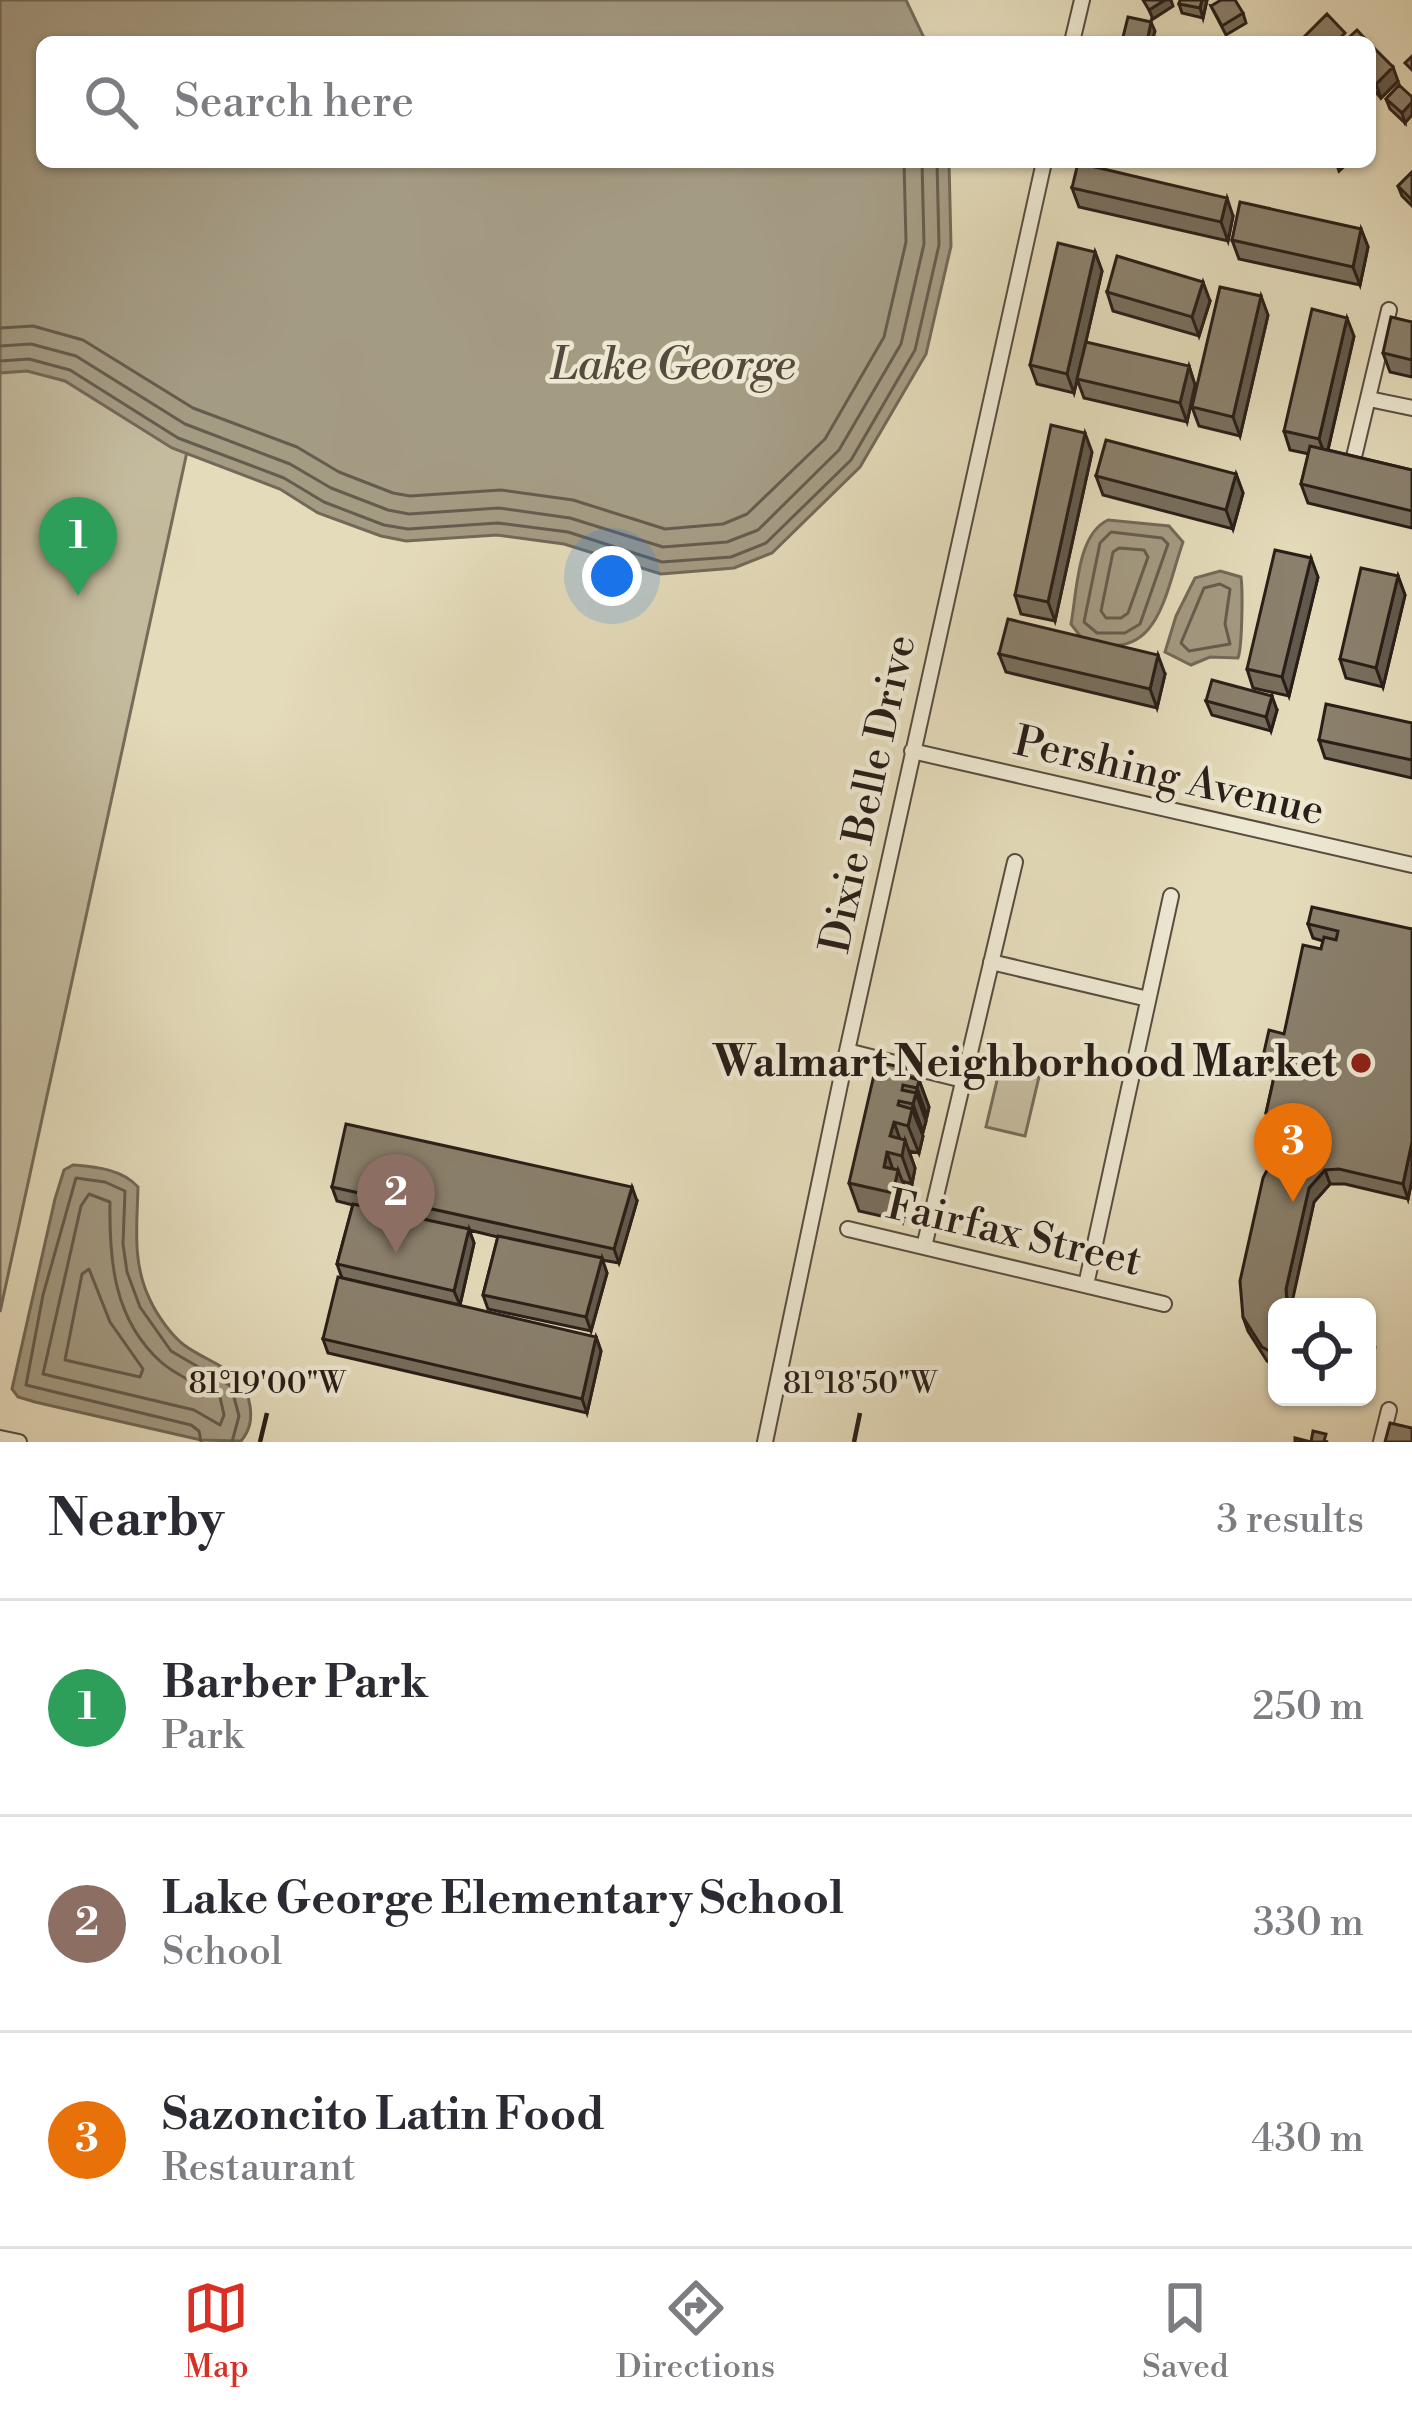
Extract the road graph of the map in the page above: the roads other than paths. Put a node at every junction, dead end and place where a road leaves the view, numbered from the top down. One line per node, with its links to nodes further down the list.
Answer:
1 (1082, 0): 2 (street)
2 (1073, 36)
3 (1043, 168): 8 (street, Dixie Belle Drive)
4 (1389, 310): 5 (street)
5 (1369, 399): 6 (street); 7 (street)
6 (1412, 408)
7 (1353, 461)
8 (912, 751): 10 (street, Pershing Avenue); 14 (street, Dixie Belle Drive)
9 (1015, 862): 12 (street)
10 (1412, 866)
11 (1171, 896): 13 (street)
12 (991, 962): 13 (street); 15 (street)
13 (1148, 999): 18 (street)
14 (847, 1052): 15 (street); 23 (street, Dixie Belle Drive)
15 (963, 1080): 17 (street)
16 (848, 1229): 17 (street, Fairfax Street)
17 (924, 1247): 18 (street, Fairfax Street)
18 (1086, 1285): 19 (street, Fairfax Street)
19 (1164, 1304)
20 (1389, 1410): 24 (street)
21 (0, 1438): 22 (street)
22 (19, 1442)
23 (765, 1442)
24 (1381, 1442)

